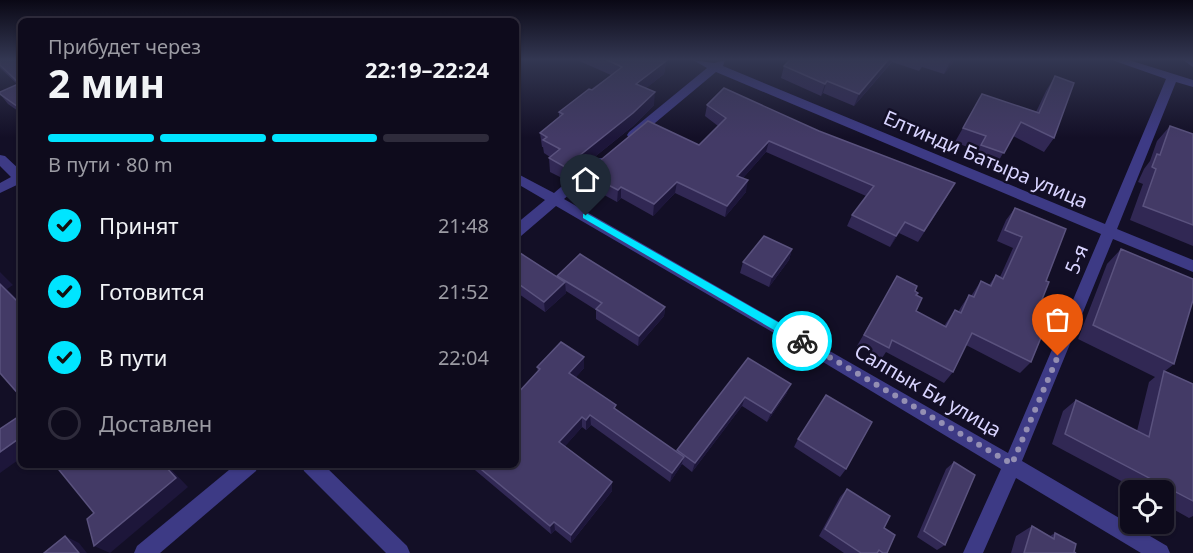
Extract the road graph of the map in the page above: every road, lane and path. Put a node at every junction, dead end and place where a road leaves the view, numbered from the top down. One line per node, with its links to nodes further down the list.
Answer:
1 (693, 86): 4 (street)
2 (770, 86): 13 (street, Елтинди Батыра улица)
3 (1169, 86): 13 (street, 5-я)
4 (627, 140)
5 (609, 154): 11 (street)
6 (0, 159): 7 (street)
7 (18, 175)
8 (18, 179): 10 (street)
9 (519, 179): 11 (street, Салпык Би улица)
10 (0, 188)
11 (556, 198): 12 (street); 15 (street, Салпык Би улица)
12 (519, 229)
13 (1110, 231): 14 (street, Елтинди Батыра улица); 15 (street, 5-я)
14 (1193, 266)
15 (1012, 464): 20 (street, 5-я); 21 (street, Салпык Би улица)
16 (245, 468): 18 (street)
17 (314, 468): 19 (street)
18 (144, 553)
19 (400, 553)
20 (973, 553)
21 (1160, 553)

